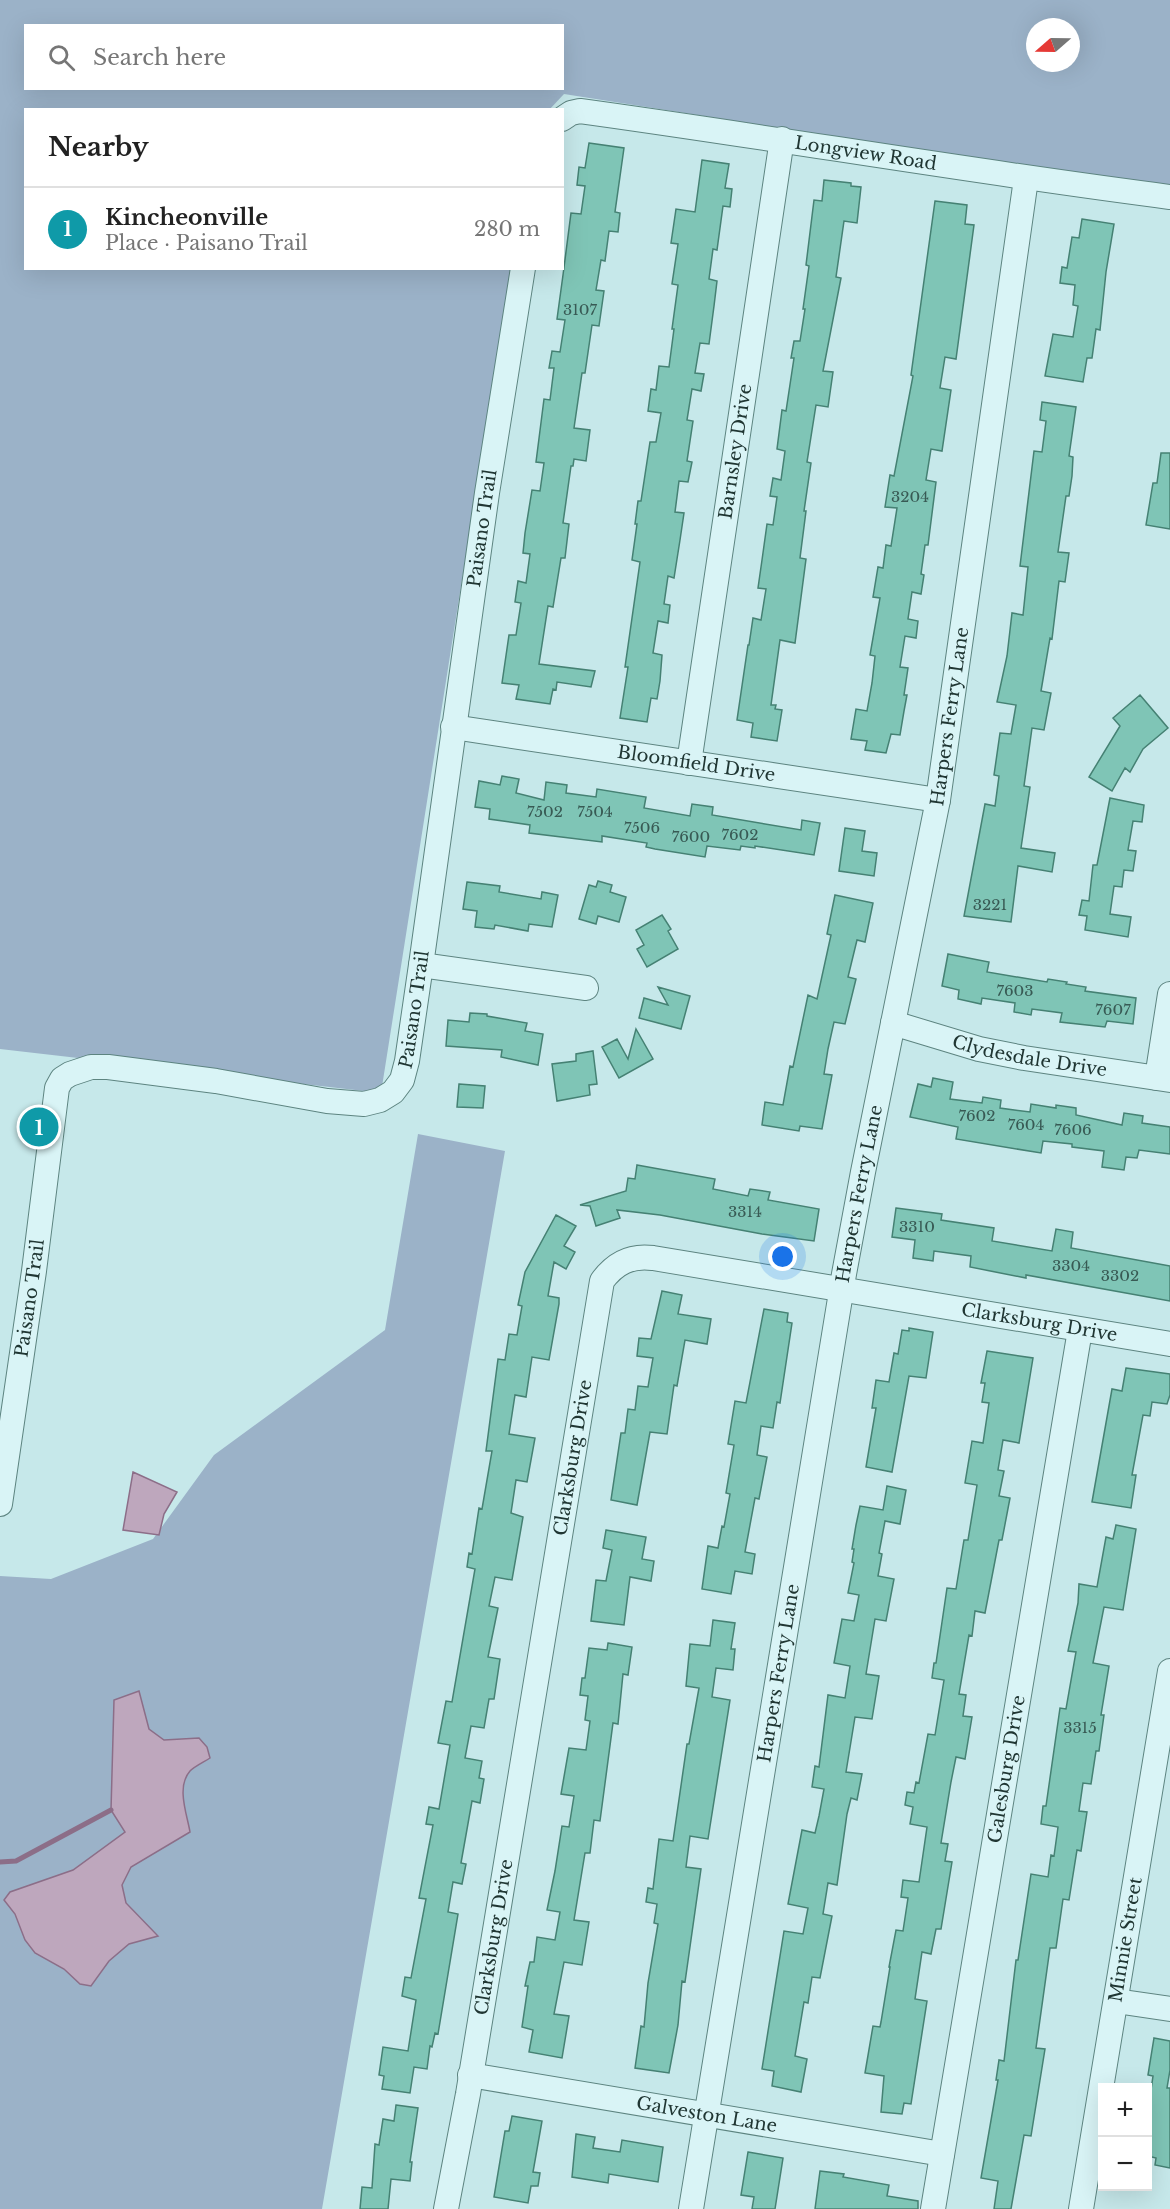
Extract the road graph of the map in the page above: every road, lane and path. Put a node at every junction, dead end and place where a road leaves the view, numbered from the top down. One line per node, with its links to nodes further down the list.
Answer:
1 (564, 117): 2 (street, Longview Road)
2 (782, 139): 3 (street, Longview Road); 7 (street, Barnsley Drive)
3 (1026, 179): 4 (street, Longview Road); 8 (street, Harpers Ferry Lane)
4 (1170, 197)
5 (523, 270): 6 (street, Paisano Trail)
6 (453, 727): 7 (street, Bloomfield Drive); 9 (street, Paisano Trail)
7 (689, 763): 8 (street, Bloomfield Drive)
8 (939, 800): 12 (street, Harpers Ferry Lane)
9 (421, 965): 10 (street); 17 (street, Paisano Trail)
10 (586, 988)
11 (1170, 994): 13 (street)
12 (893, 1023): 13 (street, Clydesdale Drive); 14 (street, Harpers Ferry Lane)
13 (1164, 1079)
14 (842, 1290): 15 (street, Clarksburg Drive); 21 (street, Clarksburg Drive); 22 (street, Harpers Ferry Lane)
15 (1080, 1330): 16 (street, Clarksburg Drive); 23 (street, Galesburg Drive)
16 (1170, 1344)
17 (0, 1504)
18 (1170, 1671): 19 (street, Minnie Street)
19 (1116, 2001): 20 (street); 27 (street, Minnie Street)
20 (1170, 2009)
21 (470, 2075): 22 (street, Galveston Lane); 24 (street, Clarksburg Drive)
22 (706, 2115): 23 (street, Galveston Lane); 25 (street, Harpers Ferry Lane)
23 (942, 2154): 26 (street, Galesburg Drive)
24 (446, 2209)
25 (691, 2209)
26 (933, 2209)
27 (1081, 2209)

